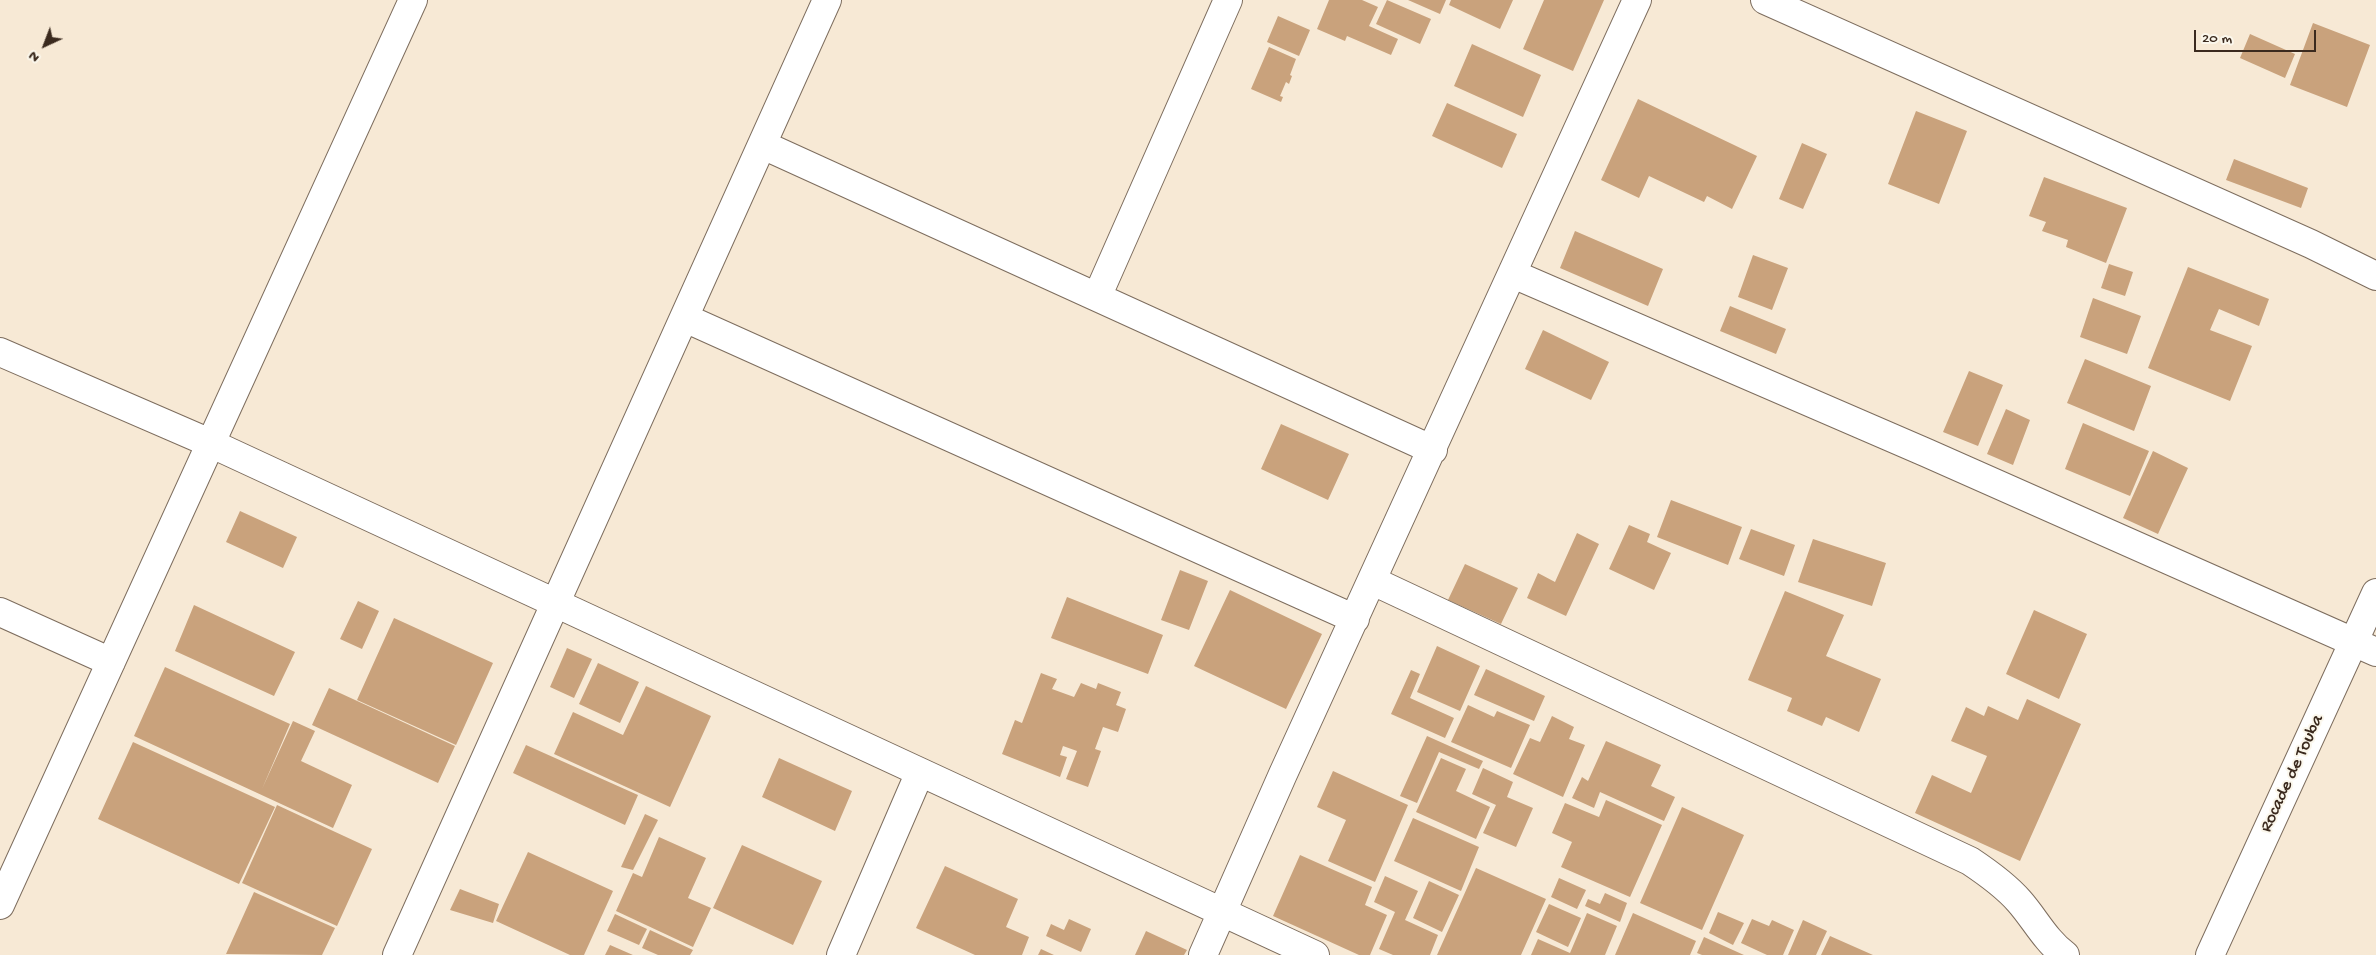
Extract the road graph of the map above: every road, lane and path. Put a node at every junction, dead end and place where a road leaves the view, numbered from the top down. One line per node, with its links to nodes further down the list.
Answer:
1 (413, 0): 12 (street)
2 (827, 0): 6 (street)
3 (1228, 0): 9 (street)
4 (1638, 0): 7 (street)
5 (1765, 0): 8 (street)
6 (763, 145): 9 (street); 10 (street)
7 (1513, 274): 13 (street); 19 (street)
8 (2376, 276)
9 (1097, 296): 13 (street)
10 (685, 318): 16 (street); 18 (street)
11 (0, 352): 12 (street)
12 (210, 443): 16 (street); 20 (street)
13 (1433, 450): 14 (street)
14 (1373, 581): 18 (street); 28 (street)
15 (2376, 593): 19 (street, Rocade de Touba)
16 (555, 602): 21 (street); 24 (street)
17 (0, 612): 20 (street)
18 (1355, 619): 23 (street)
19 (2365, 647): 29 (street, Rocade de Touba)
20 (111, 662): 22 (street)
21 (920, 772): 23 (street); 25 (street)
22 (0, 905)
23 (1221, 911): 26 (street); 27 (street)
24 (397, 955)
25 (841, 955)
26 (1202, 955)
27 (1315, 955)
28 (2065, 955)
29 (2210, 955)

